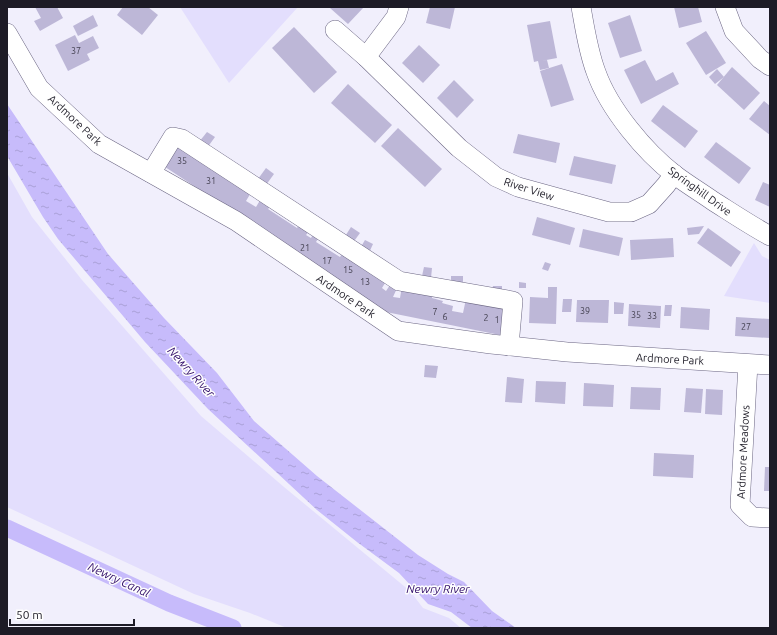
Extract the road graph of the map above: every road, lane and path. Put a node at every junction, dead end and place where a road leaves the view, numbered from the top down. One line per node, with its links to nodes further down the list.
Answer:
1 (399, 7): 6 (street)
2 (581, 7): 9 (street, Springhill Drive)
3 (725, 7): 7 (street)
4 (335, 30): 6 (street, River View)
5 (7, 33): 8 (street, Ardmore Park)
6 (366, 57): 9 (street, River View)
7 (770, 66)
8 (151, 173): 11 (street, Ardmore Park); 11 (street)
9 (674, 174): 10 (street, Springhill Drive)
10 (770, 236)
11 (509, 346): 12 (street, Ardmore Park)
12 (748, 364): 13 (street, Ardmore Park); 14 (street, Ardmore Meadows)
13 (770, 365)
14 (770, 518)

